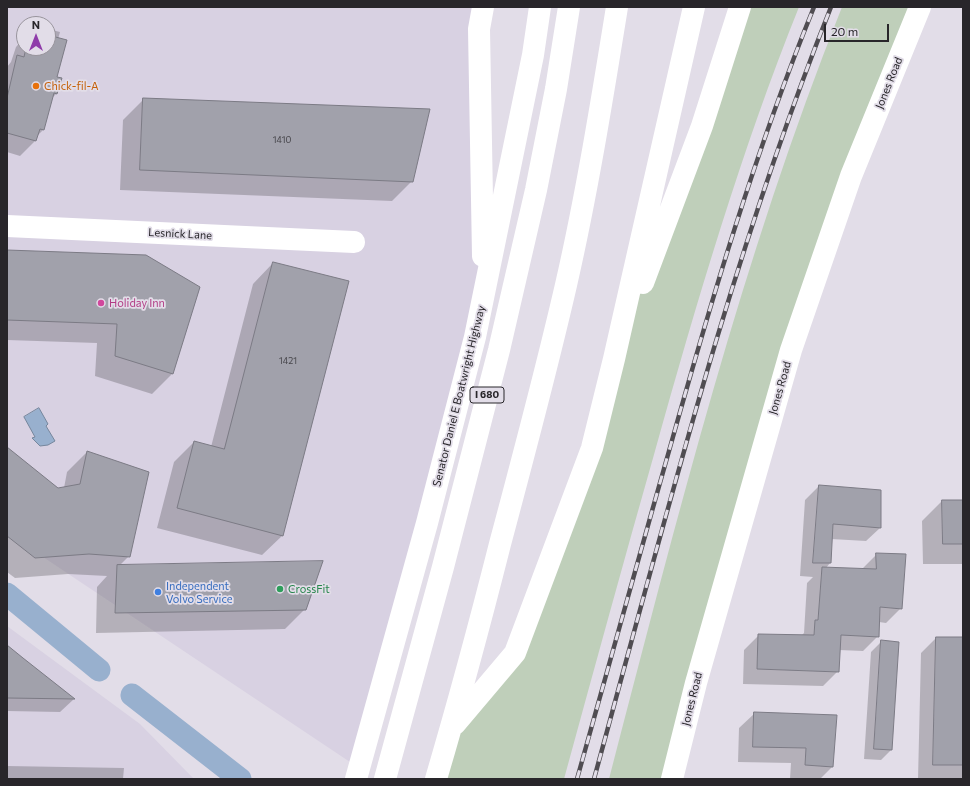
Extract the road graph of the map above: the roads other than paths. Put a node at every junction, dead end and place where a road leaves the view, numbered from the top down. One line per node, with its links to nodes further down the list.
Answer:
1 (483, 7): 10 (main road)
2 (540, 7): 10 (main road, Senator Daniel E Boatwright Highway / I 680)
3 (569, 7): 14 (main road, I 680)
4 (617, 7): 12 (main road)
5 (694, 7): 11 (main road)
6 (740, 7): 11 (main road)
7 (920, 7): 16 (main road, Jones Road)
8 (7, 226): 9 (main road, Lesnick Lane)
9 (354, 242)
10 (484, 297): 13 (main road, Senator Daniel E Boatwright Highway / I 680)
11 (614, 359): 12 (main road)
12 (452, 727): 15 (main road)
13 (358, 774)
14 (385, 779)
15 (436, 779)
16 (672, 779)

